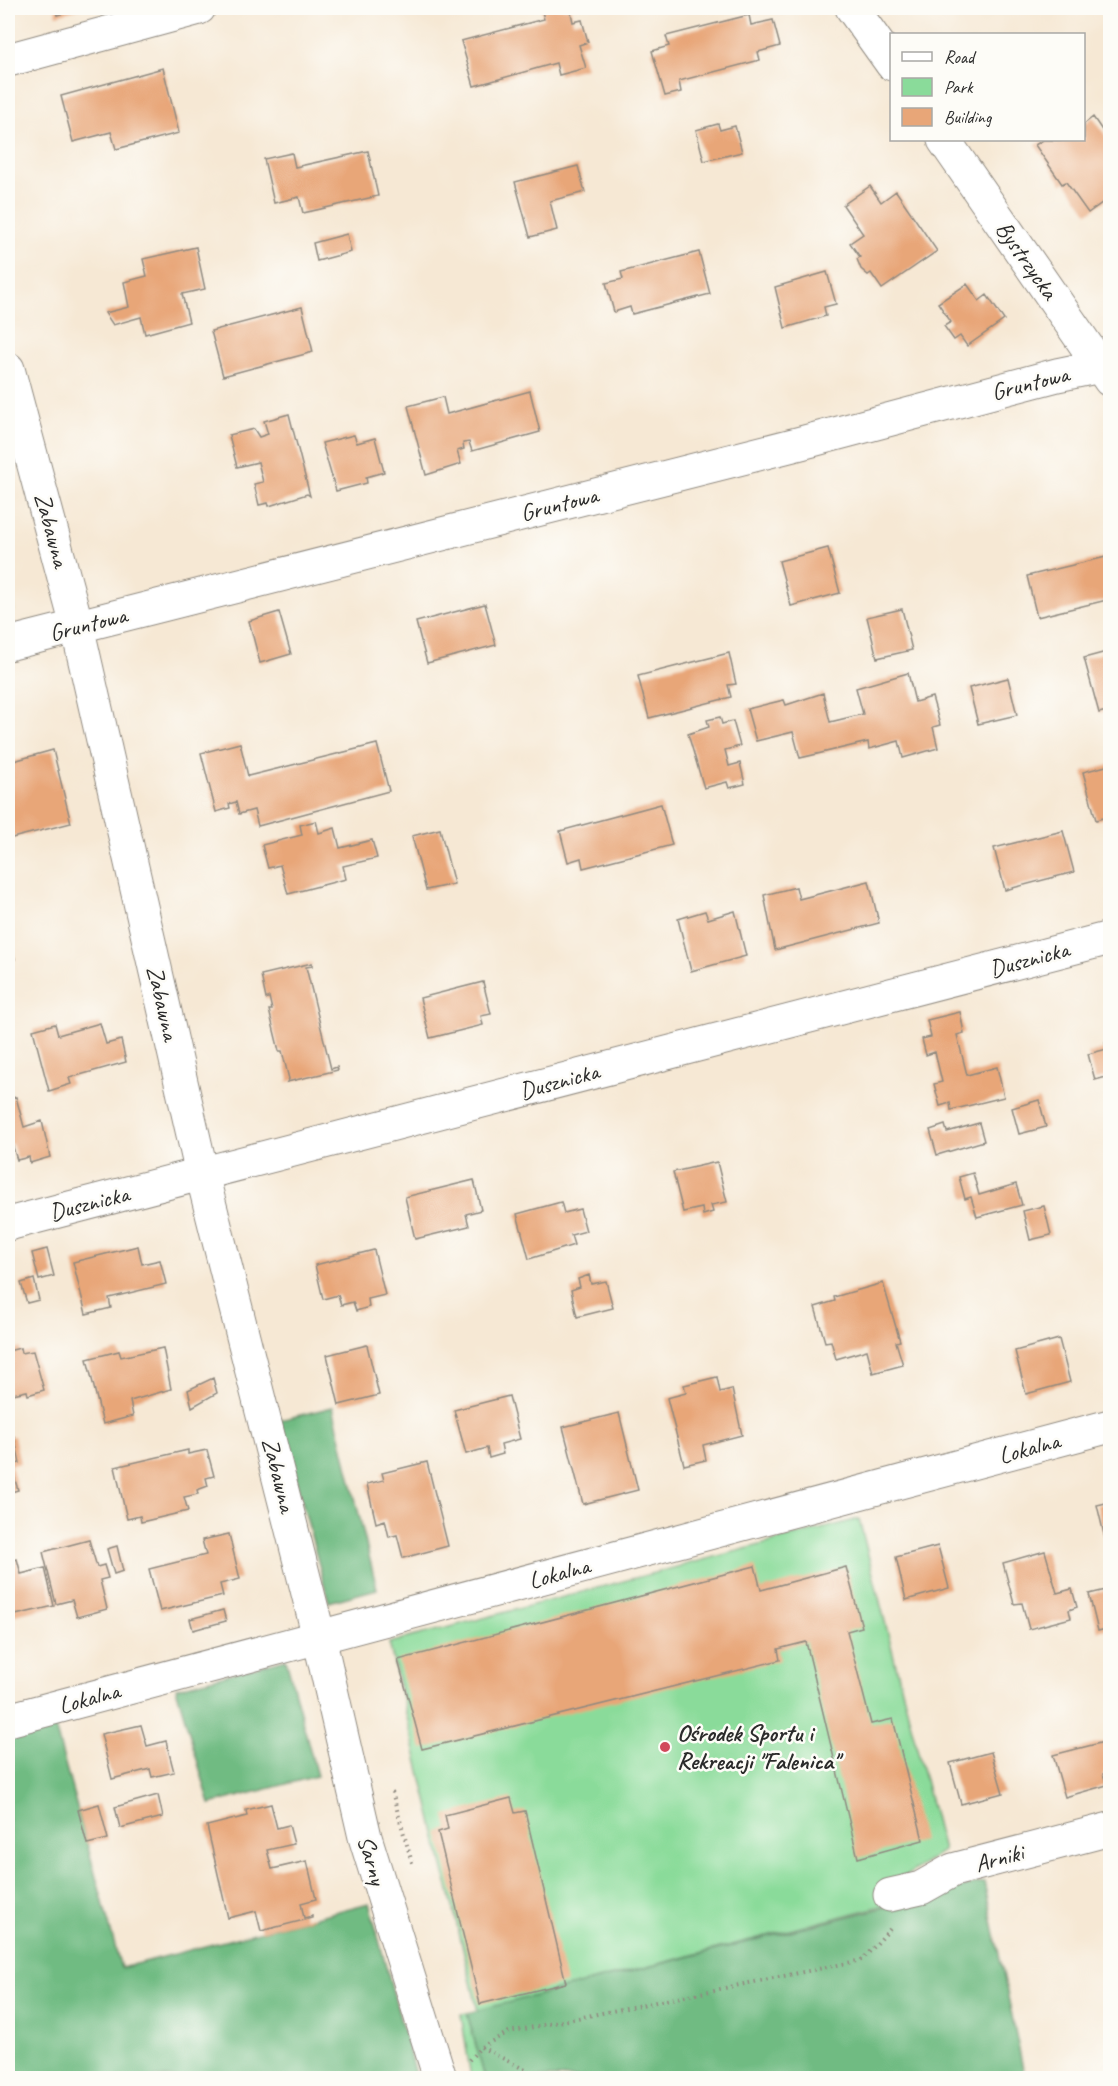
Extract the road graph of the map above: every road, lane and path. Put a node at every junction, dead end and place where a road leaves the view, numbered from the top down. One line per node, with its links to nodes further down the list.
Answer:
1 (199, 8): 3 (street)
2 (852, 8): 4 (street)
3 (8, 60)
4 (890, 63)
5 (945, 141): 7 (street, Bystrzycka)
6 (8, 369): 8 (street, Zabawna)
7 (1107, 370): 8 (street, Gruntowa)
8 (77, 626): 9 (street, Gruntowa); 11 (street, Zabawna)
9 (8, 644)
10 (1110, 938): 11 (street, Dusznicka)
11 (202, 1174): 12 (street, Dusznicka); 14 (street, Zabawna)
12 (8, 1224)
13 (1110, 1426): 14 (street, Lokalna)
14 (319, 1637): 15 (street, Lokalna); 22 (street, Sarny)
15 (8, 1720)
16 (392, 1789): 18 (path)
17 (1110, 1829): 19 (street, Arniki)
18 (413, 1868)
19 (921, 1888): 20 (street, Arniki); 21 (path)
20 (890, 1895)
21 (481, 2047): 22 (path); 23 (path)
22 (451, 2069)
23 (541, 2079)

